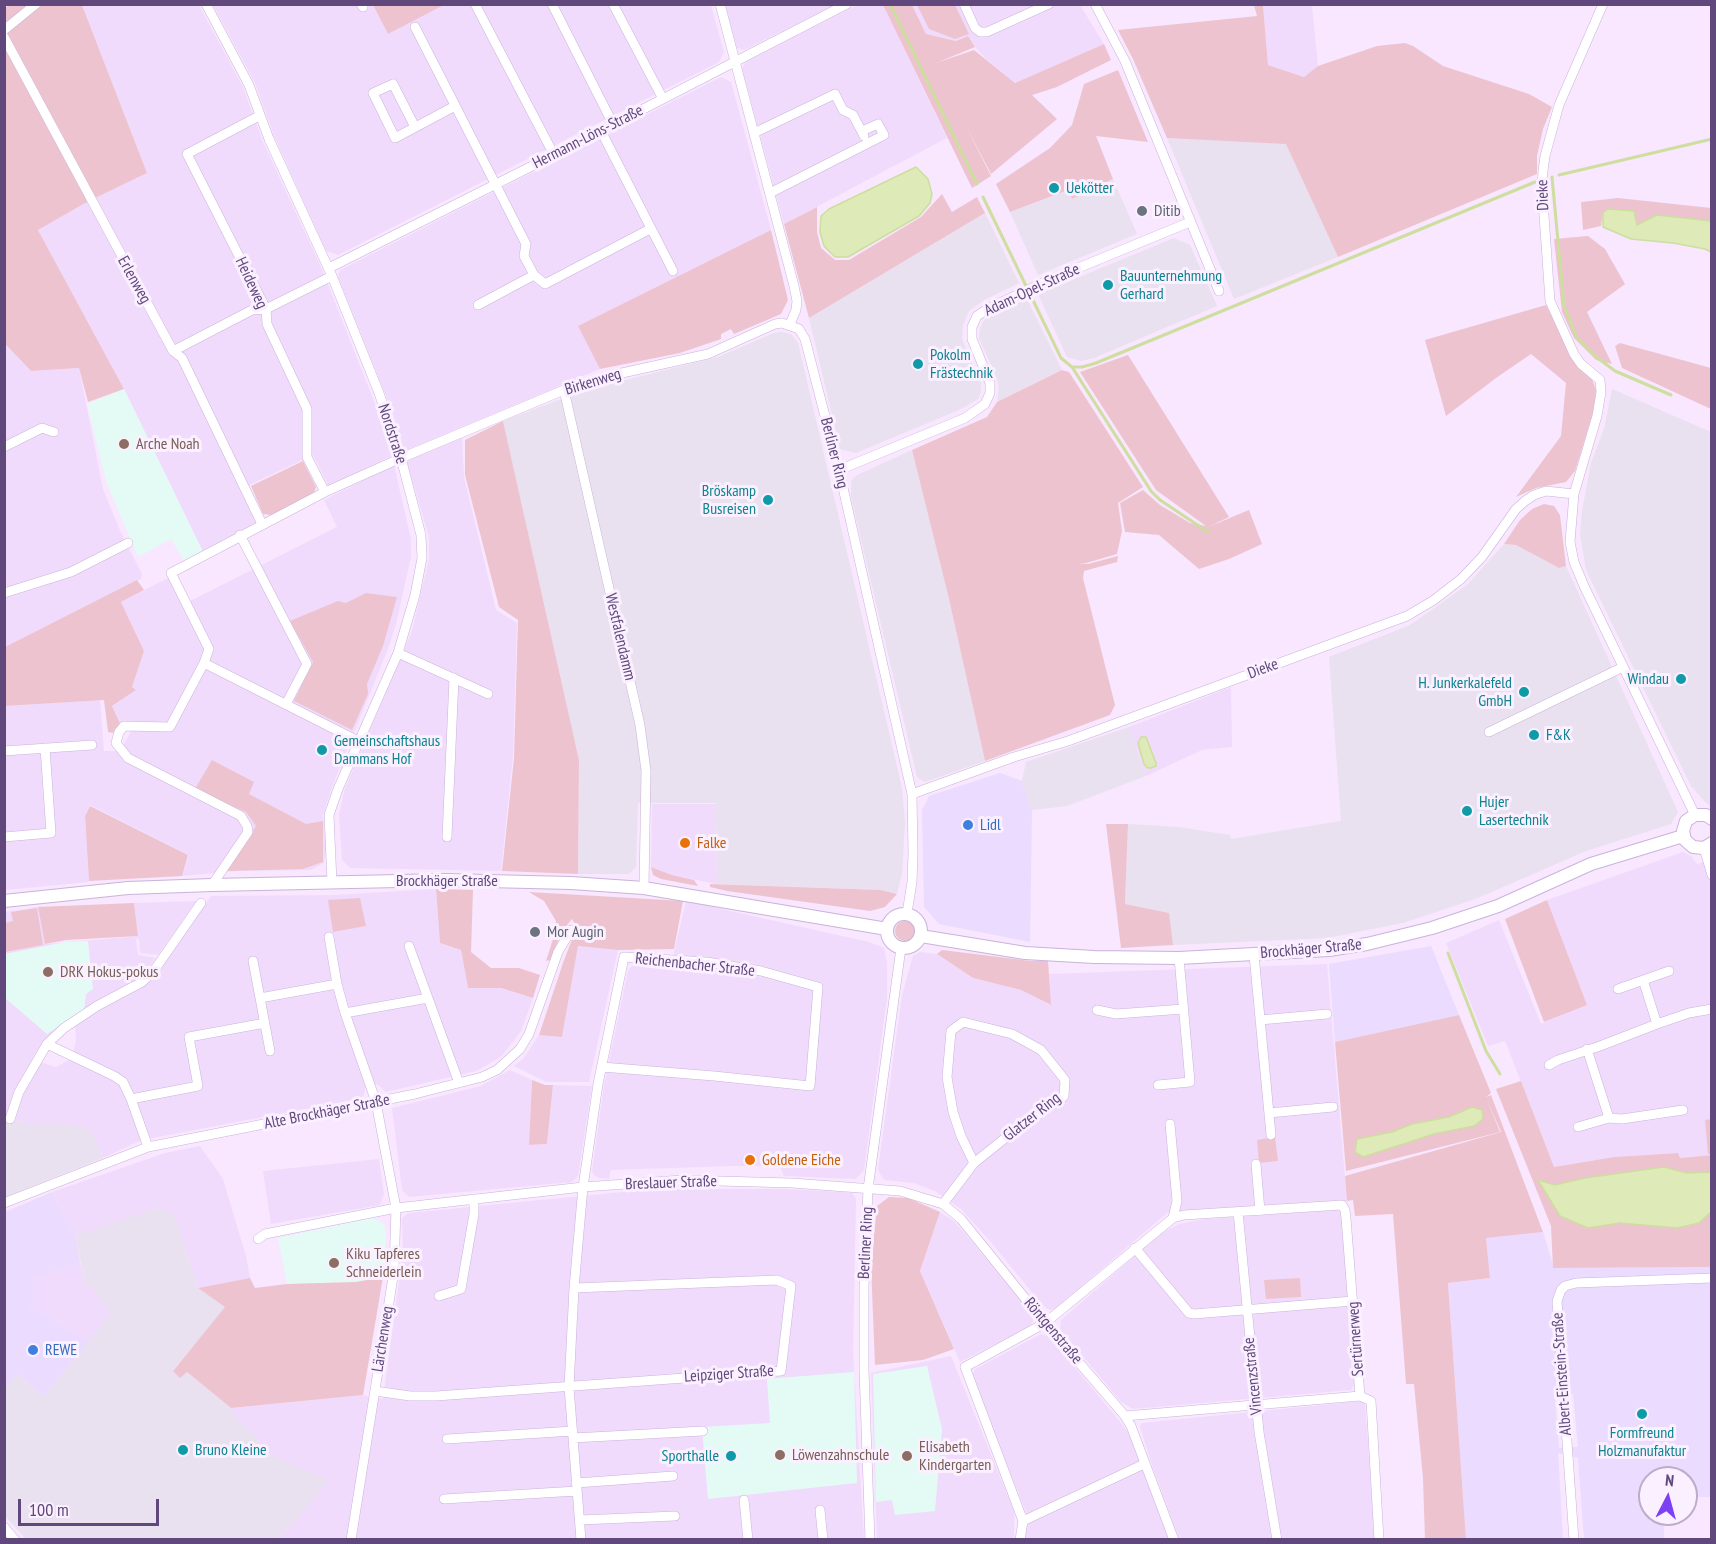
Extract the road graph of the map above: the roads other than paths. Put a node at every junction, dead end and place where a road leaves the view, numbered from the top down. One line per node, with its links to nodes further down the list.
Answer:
1 (36, 4): 13 (street)
2 (206, 4): 18 (street, Nordstraße)
3 (475, 4): 25 (street)
4 (552, 4): 19 (street)
5 (613, 4): 16 (street)
6 (720, 4): 15 (street)
7 (847, 4): 15 (street, Hermann-Löns-Straße)
8 (964, 4): 11 (street)
9 (1095, 4): 28 (street)
10 (1603, 4): 44 (street, Dieke)
11 (1042, 6)
12 (415, 27): 17 (street)
13 (4, 30)
14 (4, 37): 37 (street, Erlenweg)
15 (735, 63): 16 (street, Hermann-Löns-Straße); 23 (street)
16 (663, 99): 19 (street, Hermann-Löns-Straße)
17 (455, 106): 20 (street); 26 (street)
18 (259, 116): 31 (street, Nordstraße); 35 (street, Heideweg)
19 (613, 124): 21 (street, Hermann-Löns-Straße)
20 (414, 128): 20 (street)
21 (600, 131): 25 (street, Hermann-Löns-Straße); 29 (street)
22 (862, 131): 23 (street); 24 (street); 24 (street)
23 (754, 132): 27 (street)
24 (868, 143): 27 (street)
25 (554, 155): 26 (street, Hermann-Löns-Straße)
26 (496, 184): 31 (street, Hermann-Löns-Straße); 32 (street)
27 (770, 193): 36 (street)
28 (1190, 222): 33 (street); 42 (street, Adam-Opel-Straße)
29 (650, 229): 30 (street); 32 (street)
30 (673, 271)
31 (331, 272): 35 (street, Hermann-Löns-Straße); 41 (street, Nordstraße)
32 (534, 275): 34 (street)
33 (1219, 291)
34 (478, 306)
35 (266, 309): 37 (street, Hermann-Löns-Straße); 43 (street, Heideweg)
36 (790, 324): 38 (street, Birkenweg); 42 (street, Berliner Ring)
37 (173, 351): 45 (street, Erlenweg)
38 (564, 390): 41 (street, Birkenweg); 70 (street, Westfalendamm)
39 (54, 432): 40 (street)
40 (4, 447)
41 (401, 458): 43 (street, Birkenweg); 49 (street, Nordstraße)
42 (839, 470): 60 (street, Berliner Ring)
43 (324, 492): 45 (street, Birkenweg)
44 (1574, 494): 51 (street); 60 (street, Dieke)
45 (262, 524): 46 (street, Birkenweg)
46 (240, 535): 50 (street, Birkenweg); 54 (street)
47 (128, 543): 48 (street)
48 (4, 593)
49 (398, 653): 52 (street); 56 (street, Nordstraße)
50 (204, 663): 54 (street); 69 (street)
51 (1623, 667): 55 (street); 61 (street)
52 (454, 678): 53 (street); 65 (street)
53 (488, 694)
54 (286, 704): 56 (street)
55 (1489, 732)
56 (358, 741): 68 (street, Nordstraße)
57 (92, 745): 58 (street)
58 (45, 748): 59 (street); 64 (street)
59 (4, 751)
60 (912, 794): 73 (street, Berliner Ring)
61 (1695, 814): 62 (street); 63 (street)
62 (1712, 819)
63 (1683, 836): 66 (street); 80 (street, Brockhäger Straße)
64 (4, 837)
65 (447, 837)
66 (1708, 845): 67 (street)
67 (1712, 875)
68 (332, 882): 69 (street, Brockhäger Straße); 70 (street, Brockhäger Straße)
69 (212, 885): 71 (street, Brockhäger Straße)
70 (644, 888): 74 (street, Brockhäger Straße)
71 (4, 901)
72 (201, 903): 97 (street)
73 (907, 913): 74 (street); 76 (street)
74 (887, 928): 79 (street)
75 (570, 930): 102 (street, Alte Brockhäger Straße)
76 (921, 936): 79 (street); 81 (street, Brockhäger Straße)
77 (329, 937): 85 (street, Lärchenweg)
78 (409, 946): 88 (street)
79 (901, 948): 118 (street, Berliner Ring)
80 (1254, 955): 81 (street, Brockhäger Straße); 94 (street)
81 (1179, 958): 89 (street)
82 (253, 961): 87 (street)
83 (1669, 971): 84 (street)
84 (1643, 980): 86 (street); 96 (street)
85 (337, 984): 87 (street); 92 (street, Lärchenweg)
86 (1618, 989)
87 (260, 998): 95 (street)
88 (428, 998): 92 (street); 102 (street)
89 (1183, 1009): 91 (street); 103 (street)
90 (1712, 1009): 96 (street)
91 (1097, 1010)
92 (345, 1013): 105 (street, Lärchenweg)
93 (1327, 1014): 94 (street)
94 (1260, 1020): 108 (street)
95 (265, 1023): 99 (street); 104 (street)
96 (1657, 1024): 98 (street)
97 (47, 1044): 104 (street); 110 (street)
98 (1587, 1049): 100 (street); 109 (street)
99 (270, 1051)
100 (1549, 1065)
101 (602, 1067): 101 (street, Reichenbacher Straße); 117 (street, Reichenbacher Straße)
102 (459, 1083): 105 (street, Alte Brockhäger Straße)
103 (1158, 1085)
104 (131, 1099): 114 (street)
105 (376, 1102): 114 (street, Alte Brockhäger Straße); 122 (street, Lärchenweg)
106 (1333, 1107): 108 (street)
107 (1683, 1110): 109 (street)
108 (1269, 1113): 113 (street)
109 (1609, 1118): 112 (street)
110 (10, 1119)
111 (1170, 1124): 125 (street)
112 (1578, 1127)
113 (1271, 1135)
114 (148, 1147): 120 (street, Alte Brockhäger Straße)
115 (974, 1163): 115 (street, Glatzer Ring); 121 (street, Glatzer Ring)
116 (1256, 1164): 123 (street)
117 (583, 1187): 118 (street, Breslauer Straße); 119 (street, Breslauer Straße); 129 (street, Reichenbacher Straße)
118 (868, 1189): 121 (street, Röntgenstraße); 157 (street, Berliner Ring)
119 (474, 1199): 122 (street, Breslauer Straße); 130 (street)
120 (4, 1203)
121 (943, 1204): 133 (street, Röntgenstraße)
122 (396, 1208): 126 (street, Breslauer Straße); 135 (street, Lärchenweg)
123 (1260, 1211): 124 (street); 131 (street, Sertürnerweg)
124 (1238, 1212): 125 (street); 132 (street, Vincenzstraße)
125 (1173, 1218): 127 (street)
126 (258, 1239)
127 (1136, 1248): 132 (street); 133 (street)
128 (1712, 1278): 162 (street, Albert-Einstein-Straße)
129 (574, 1288): 134 (street, Reichenbacher Straße); 134 (street, Leipziger Straße)
130 (439, 1296)
131 (1353, 1301): 132 (street); 136 (street, Sertürnerweg)
132 (1246, 1310): 137 (street, Vincenzstraße)
133 (1045, 1323): 138 (street, Röntgenstraße); 150 (street)
134 (569, 1388): 135 (street, Leipziger Straße); 140 (street, Reichenbacher Straße)
135 (375, 1391): 153 (street, Lärchenweg)
136 (1360, 1396): 137 (street); 161 (street, Sertürnerweg)
137 (1257, 1404): 138 (street); 160 (street, Vincenzstraße)
138 (1125, 1416): 142 (street, Röntgenstraße)
139 (703, 1431): 140 (street)
140 (573, 1434): 141 (street); 144 (street, Reichenbacher Straße)
141 (447, 1439)
142 (1144, 1464): 150 (street); 159 (street, Röntgenstraße)
143 (673, 1476): 144 (street)
144 (576, 1487): 145 (street); 149 (street, Reichenbacher Straße)
145 (444, 1499)
146 (744, 1500): 155 (street)
147 (820, 1510): 156 (street)
148 (675, 1516): 149 (street)
149 (580, 1521): 154 (street, Reichenbacher Straße)
150 (1023, 1521): 158 (street)
151 (4, 1527): 152 (street)
152 (15, 1539)
153 (351, 1539)
154 (581, 1539)
155 (748, 1539)
156 (823, 1539)
157 (870, 1539)
158 (1020, 1539)
159 (1174, 1539)
160 (1277, 1539)
161 (1379, 1539)
162 (1574, 1539)

